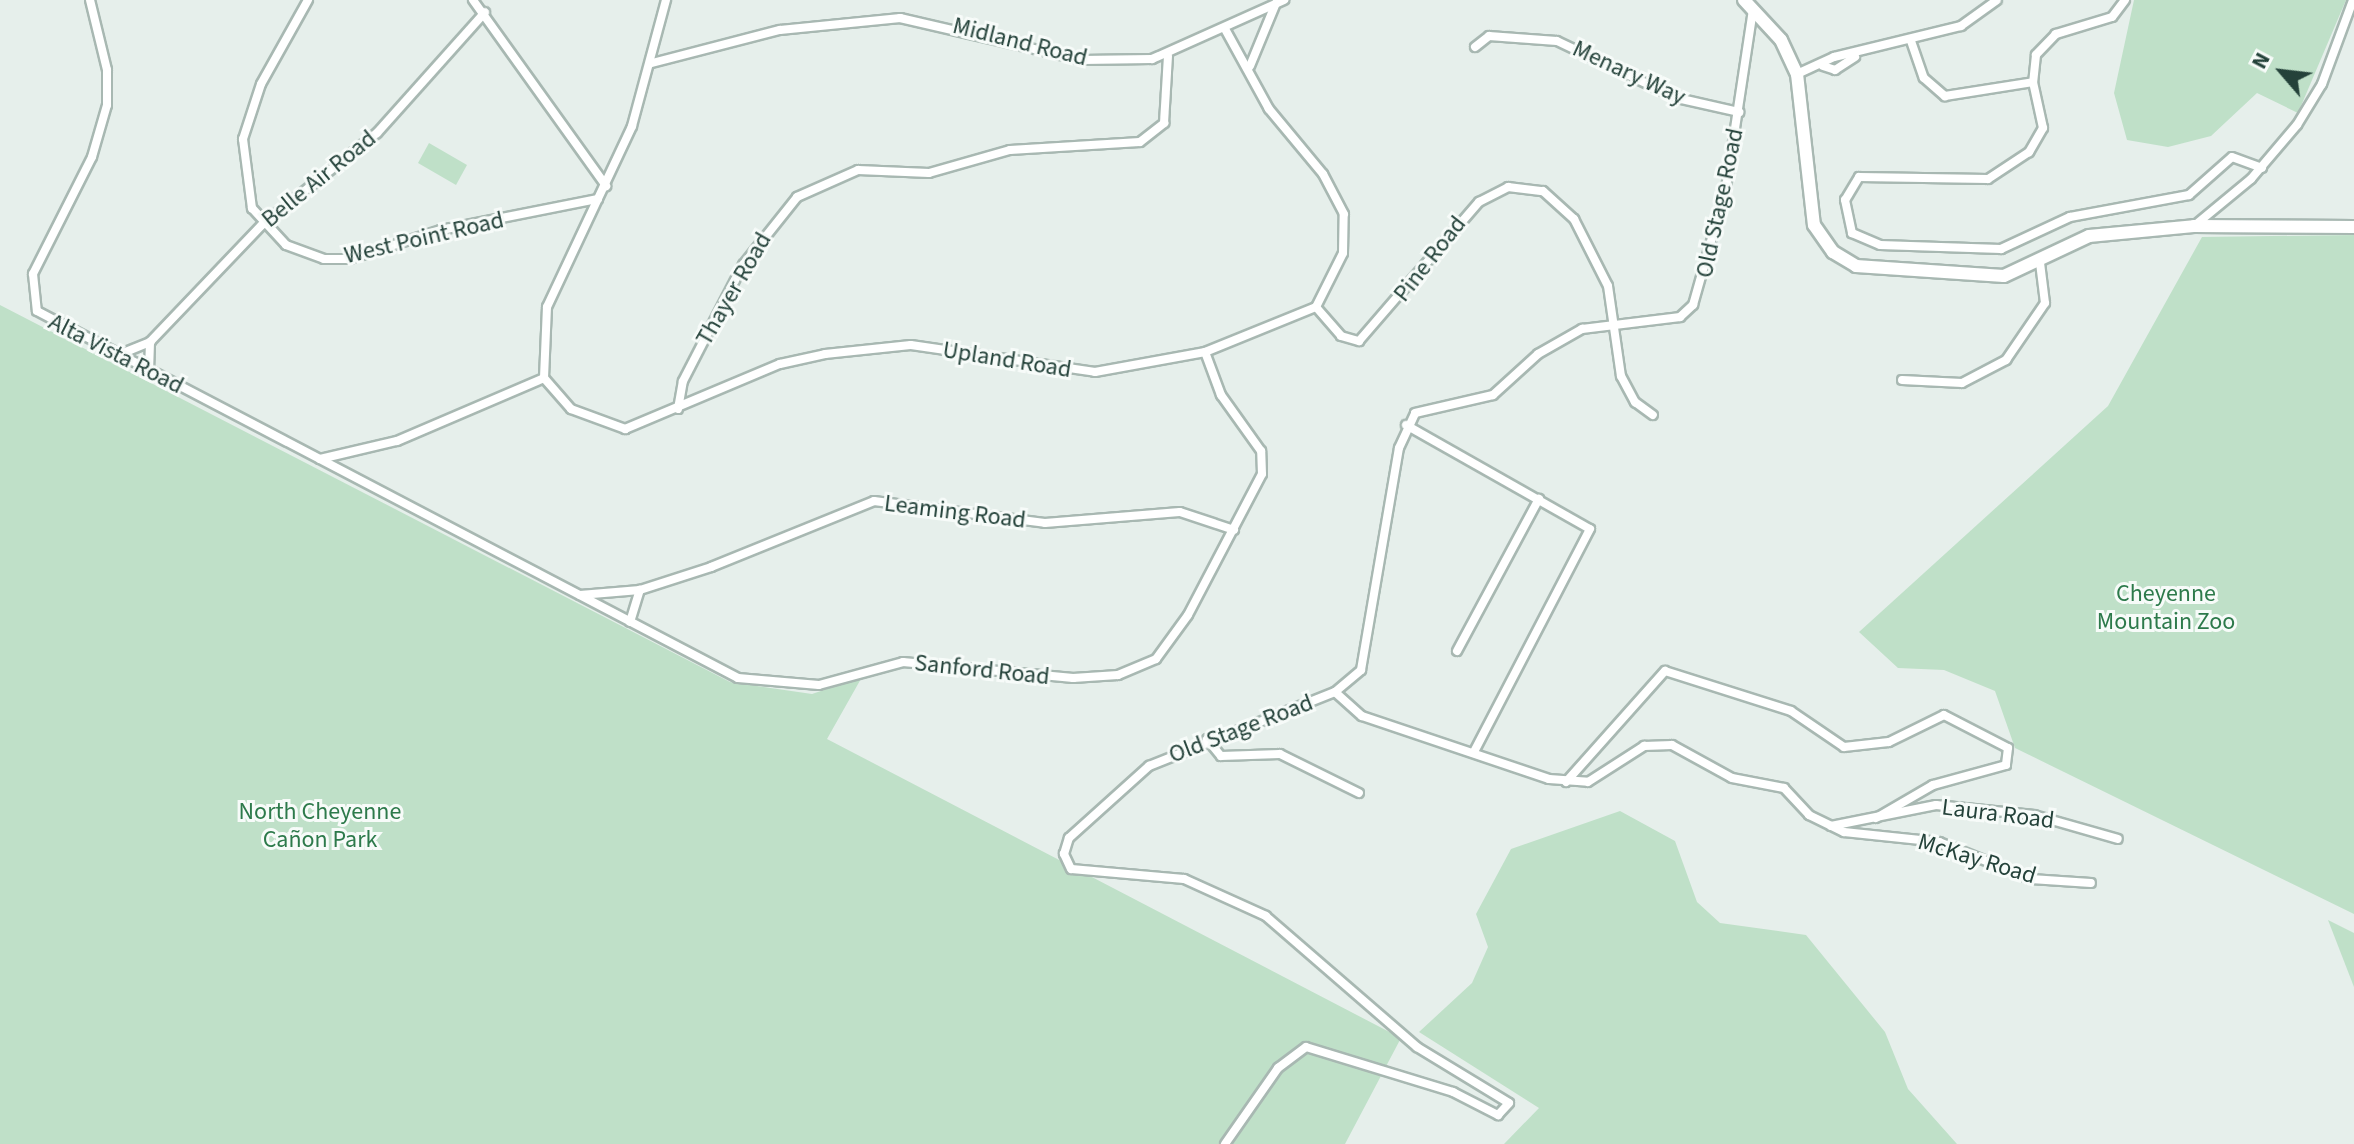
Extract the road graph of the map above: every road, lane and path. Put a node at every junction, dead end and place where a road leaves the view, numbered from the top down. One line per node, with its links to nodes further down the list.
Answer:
1 (90, 0): 31 (street, Alta Vista Road)
2 (308, 0): 23 (street)
3 (473, 0): 10 (street)
4 (666, 0): 15 (street)
5 (1997, 0): 12 (street)
6 (2125, 0): 18 (street)
7 (2353, 0): 20 (street)
8 (1280, 2): 11 (street, Midland Road); 16 (street)
9 (1749, 3): 17 (street); 19 (street, Old Stage Road)
10 (485, 12): 21 (street); 23 (street, Belle Air Road)
11 (1225, 29): 14 (street, Midland Road); 16 (street)
12 (1911, 41): 17 (street); 18 (street)
13 (1475, 47): 19 (street, Menary Way)
14 (1168, 56): 15 (street, Midland Road); 35 (street, Thayer Road)
15 (652, 63): 21 (street)
16 (1250, 66): 27 (street)
17 (1797, 74): 26 (street)
18 (2033, 82): 20 (street)
19 (1739, 112): 28 (street, Old Stage Road)
20 (2262, 168): 24 (street)
21 (606, 186): 22 (street)
22 (598, 199): 23 (street, West Point Road); 33 (street)
23 (262, 225): 29 (street, Belle Air Road)
24 (2194, 226): 25 (street); 26 (street)
25 (2354, 227)
26 (2040, 263): 34 (street)
27 (1316, 307): 28 (street, Pine Road); 30 (street, Upland Road)
28 (1610, 320): 36 (street, Pine Road); 37 (street, Old Stage Road)
29 (150, 342): 31 (street, Belle Air Road); 32 (street)
30 (1205, 352): 35 (street, Upland Road); 40 (street, Sanford Road)
31 (118, 355): 32 (street, Alta Vista Road)
32 (149, 371): 38 (street, Alta Vista Road)
33 (544, 378): 35 (street, Upland Road); 38 (street)
34 (1902, 380)
35 (678, 409)
36 (1653, 415)
37 (1406, 425): 39 (street); 45 (street, Old Stage Road)
38 (320, 459): 42 (street, Sanford Road)
39 (1539, 499): 44 (street); 47 (street)
40 (1234, 530): 41 (street, Leaming Road); 43 (street, Sanford Road)
41 (640, 590): 42 (street, Leaming Road); 43 (street)
42 (580, 595): 43 (street, Sanford Road)
43 (630, 622)
44 (1457, 651)
45 (1335, 692): 46 (street, Old Stage Road); 47 (street)
46 (1207, 739): 49 (street); 54 (street, Old Stage Road)
47 (1474, 752): 48 (street)
48 (1566, 782): 50 (street); 51 (street)
49 (1359, 793)
50 (1876, 818): 51 (street, Laura Road); 52 (street, Laura Road)
51 (1830, 827): 53 (street, McKay Road)
52 (2118, 839)
53 (2091, 883)
54 (1225, 1144)

